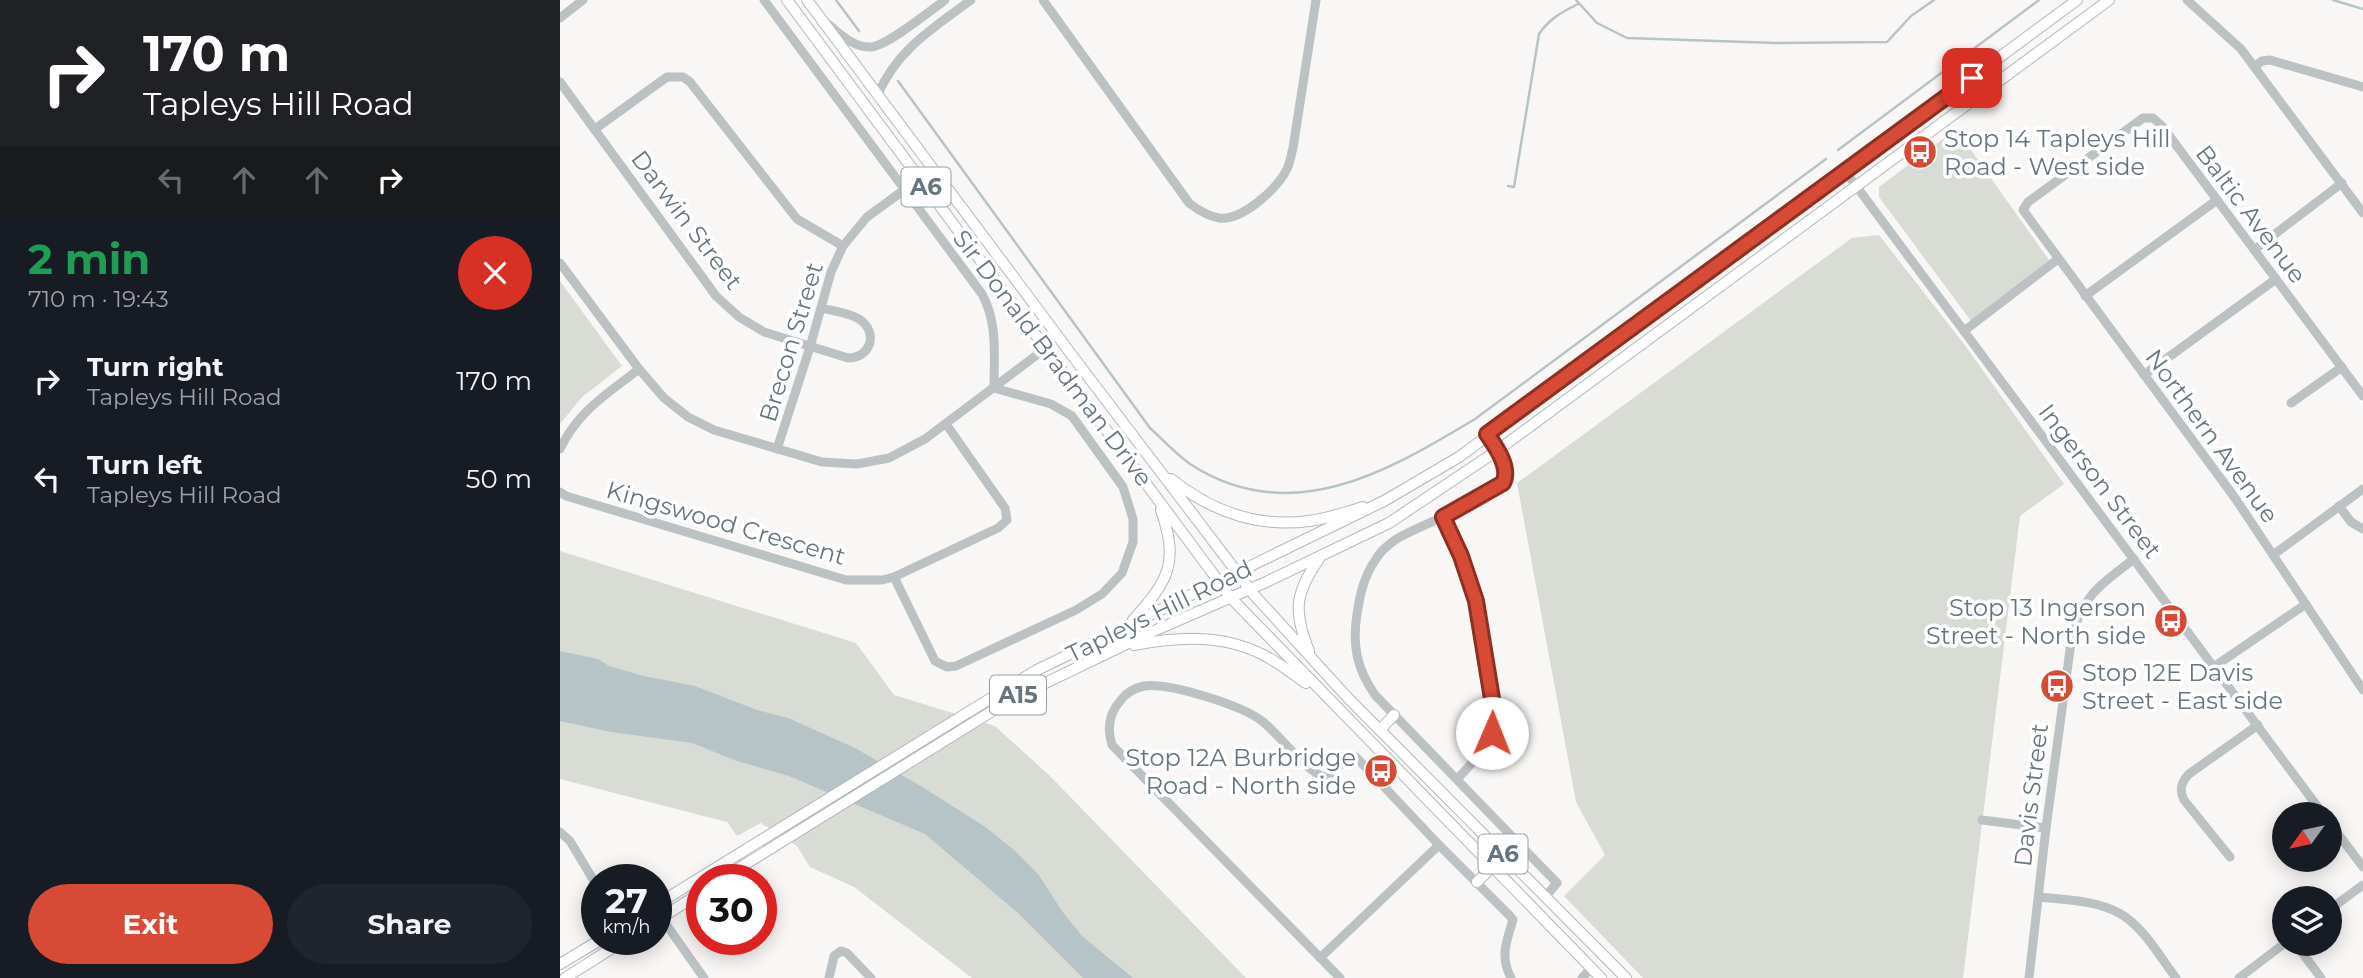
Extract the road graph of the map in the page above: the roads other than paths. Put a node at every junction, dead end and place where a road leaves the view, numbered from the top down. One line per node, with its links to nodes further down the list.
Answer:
1 (583, 0): 15 (street)
2 (764, 0): 24 (street, Sir Donald Bradman Drive)
3 (787, 0): 38 (main road, Sir Donald Bradman Drive / A6)
4 (807, 0): 14 (main road, Sir Donald Bradman Drive / A6)
5 (945, 0): 14 (street)
6 (971, 0): 19 (street)
7 (1044, 0): 8 (street)
8 (1316, 0)
9 (2077, 0): 21 (main road, Tapleys Hill Road / A15)
10 (2109, 0): 23 (main road, Tapleys Hill Road / A15)
11 (2187, 0): 13 (street)
12 (2194, 0): 13 (street)
13 (2205, 14): 16 (street)
14 (819, 16): 19 (main road, Sir Donald Bradman Drive / A6)
15 (560, 18)
16 (2255, 66): 18 (street); 22 (street)
17 (560, 82): 20 (street, Darwin Street)
18 (2363, 87)
19 (878, 94): 35 (main road, Sir Donald Bradman Drive / A6)
20 (595, 129): 28 (street); 37 (street, Darwin Street)
21 (1845, 172): 23 (street, Ingerson Street); 47 (main road, Tapleys Hill Road / A15)
22 (2342, 183): 27 (street); 29 (street)
23 (1857, 187): 36 (street, Ingerson Street); 50 (main road, Tapleys Hill Road / A15)
24 (904, 190): 28 (street, Brecon Street); 43 (street, Sir Donald Bradman Drive)
25 (2217, 200): 26 (street, Baltic Avenue); 29 (street, Baltic Avenue); 33 (street)
26 (2023, 210): 30 (street, Northern Avenue)
27 (2363, 213)
28 (843, 246): 34 (street, Brecon Street)
29 (2254, 250): 32 (street, Baltic Avenue)
30 (2057, 259): 33 (street, Northern Avenue); 36 (street)
31 (560, 263): 41 (street)
32 (2276, 279): 40 (street, Baltic Avenue); 42 (street)
33 (2085, 296): 42 (street, Northern Avenue)
34 (821, 308): 37 (street, Brecon Street); 37 (street, Darwin Street)
35 (1050, 325): 38 (main road); 39 (main road, Sir Donald Bradman Drive / A6)
36 (1964, 331): 61 (street, Ingerson Street)
37 (810, 346): 49 (street, Brecon Street)
38 (1046, 348): 39 (main road); 43 (street); 54 (main road, Sir Donald Bradman Drive / A6)
39 (1077, 362): 51 (main road, Sir Donald Bradman Drive / A6)
40 (2342, 367): 44 (street, Baltic Avenue); 45 (street)
41 (639, 369): 48 (street); 49 (street)
42 (2144, 375): 59 (street, Northern Avenue)
43 (995, 388): 46 (street); 63 (street)
44 (2363, 396)
45 (2291, 403)
46 (946, 424): 49 (street); 63 (street, Kingswood Crescent)
47 (1487, 434): 50 (street); 55 (main road, Tapleys Hill Road / A15)
48 (560, 449)
49 (778, 449)
50 (1498, 450): 57 (street); 60 (main road, Tapleys Hill Road / A15)
51 (1158, 468): 55 (main road); 62 (main road, Sir Donald Bradman Drive / A6)
52 (2363, 489): 56 (street)
53 (560, 492): 63 (street, Kingswood Crescent)
54 (1158, 501): 64 (main road, Sir Donald Bradman Drive / A6); 68 (main road)
55 (1384, 501): 62 (main road, Tapleys Hill Road / A15)
56 (2339, 506): 58 (street); 59 (street)
57 (1443, 517): 74 (street); 77 (street)
58 (2363, 529)
59 (2273, 555): 67 (street, Northern Avenue)
60 (1321, 556): 65 (main road, Tapleys Hill Road / A15); 70 (main road)
61 (2134, 559): 71 (street, Ingerson Street); 80 (street, Davis Street)
62 (1237, 573): 64 (main road, Tapleys Hill Road / A15); 65 (main road, A6)
63 (894, 577)
64 (1219, 582): 66 (main road, A6); 68 (main road, Tapleys Hill Road / A15)
65 (1250, 590): 66 (main road, Tapleys Hill Road / A15); 70 (main road, A6)
66 (1231, 598): 69 (main road, Tapleys Hill Road / A15); 72 (main road, A6)
67 (2306, 604): 71 (street); 73 (street, Northern Avenue)
68 (1128, 625): 87 (main road, Tapleys Hill Road / A15)
69 (1116, 648): 72 (main road); 88 (main road, Tapleys Hill Road / A15)
70 (1312, 659): 76 (main road, A6)
71 (2215, 666): 75 (street, Ingerson Street)
72 (1318, 688): 89 (main road, A6)
73 (2363, 690)
74 (1394, 715): 76 (main road); 77 (street)
75 (2258, 725): 78 (street, Ingerson Street); 85 (street)
76 (1380, 730): 84 (main road, A6)
77 (1457, 779): 93 (street)
78 (2314, 802)
79 (1982, 820): 80 (street)
80 (2046, 828): 94 (street, Davis Street)
81 (560, 832): 86 (street)
82 (2342, 839): 90 (street)
83 (1439, 845): 91 (street); 101 (street); 101 (street)
84 (1504, 855): 89 (main road); 93 (main road, A6)
85 (2230, 857)
86 (584, 864)
87 (727, 864)
88 (746, 864)
89 (1493, 866): 91 (main road); 103 (main road, A6)
90 (2363, 867)
91 (1477, 882): 109 (street)
92 (2363, 885): 95 (street)
93 (1546, 896): 112 (main road, A6)
94 (2039, 897): 113 (street, Davis Street); 114 (street)
95 (2342, 900)
96 (672, 934): 105 (street)
97 (581, 951): 102 (main road)
98 (2272, 953): 115 (street)
99 (601, 955): 104 (main road)
100 (2305, 956): 116 (street)
101 (1320, 958): 108 (street)
102 (560, 964)
103 (1591, 968): 110 (street); 111 (main road, A6)
104 (565, 978)
105 (704, 978)
106 (829, 978): 107 (street)
107 (871, 978)
108 (1340, 978)
109 (1511, 978)
110 (1581, 978)
111 (1601, 978)
112 (1626, 978)
113 (2029, 978)
114 (2176, 978)
115 (2239, 978)
116 (2321, 978)

